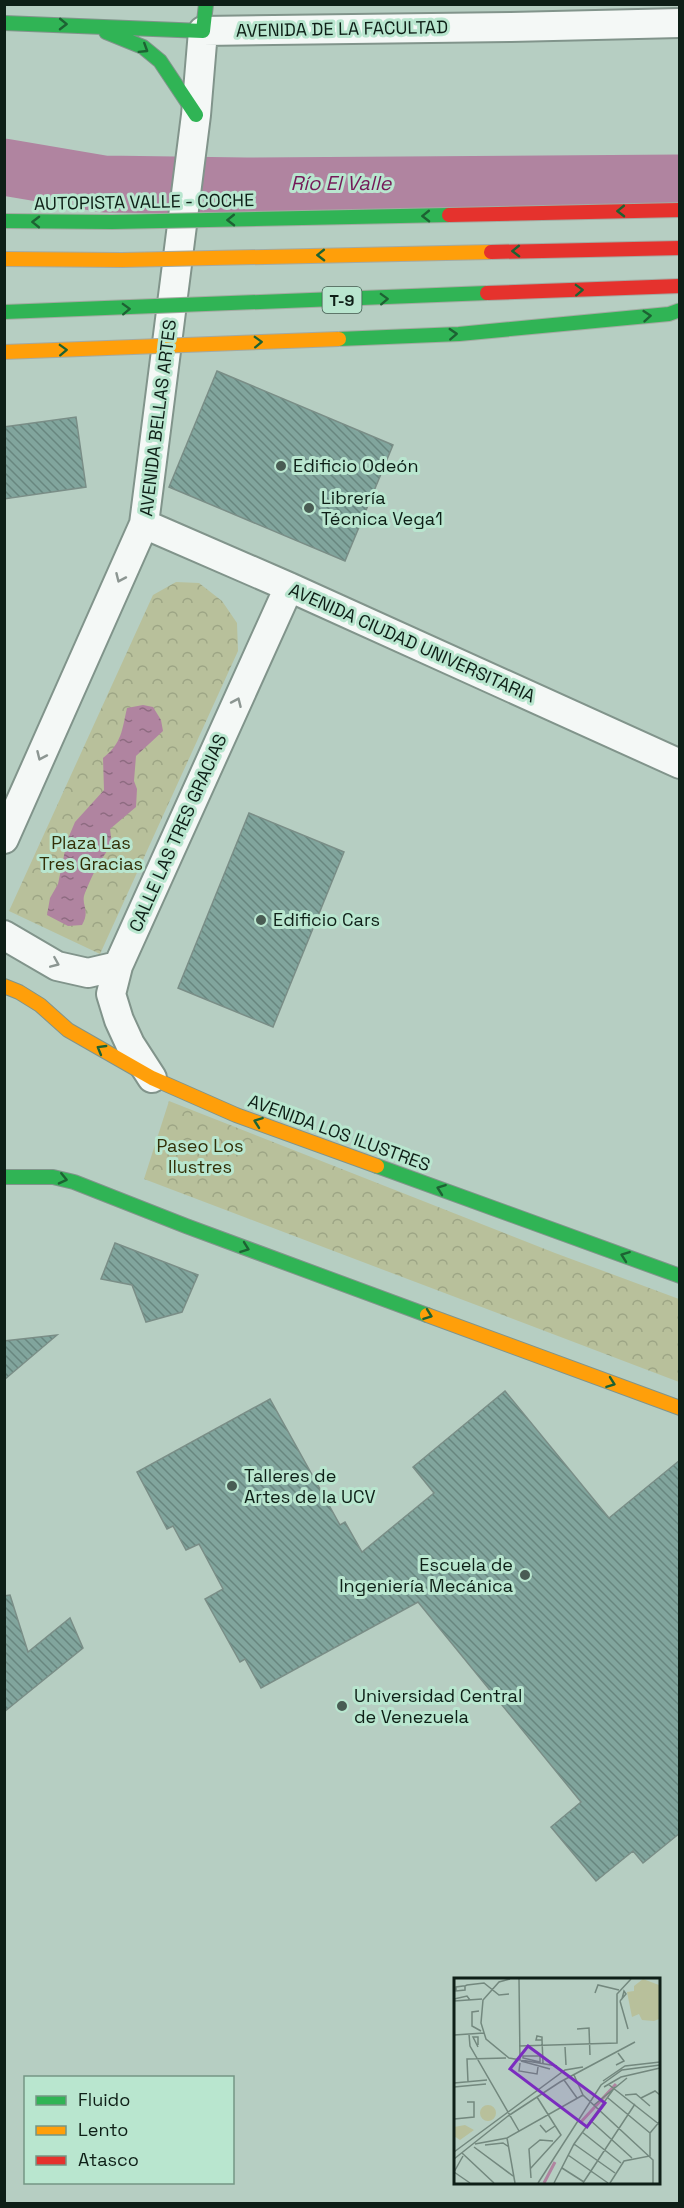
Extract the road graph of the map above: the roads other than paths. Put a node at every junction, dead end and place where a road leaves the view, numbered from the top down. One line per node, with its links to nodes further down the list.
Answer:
1 (123, 14): 6 (main road)
2 (512, 16): 3 (street, AVENIDA DE LA FACULTAD); 5 (street, AVENIDA DE LA FACULTAD)
3 (204, 18): 6 (main road, AVENIDA DE LA FACULTAD); 7 (street, AVENIDA BELLAS ARTES)
4 (4, 23): 6 (main road, AVENIDA DE LA FACULTAD, one-way to 6)
5 (680, 23)
6 (91, 25): 7 (main road, one-way to 7)
7 (196, 115): 16 (street, AVENIDA BELLAS ARTES)
8 (680, 210): 9 (main road, AUTOPISTA VALLE - COCHE, one-way to 9, bridge)
9 (4, 221)
10 (680, 248): 11 (main road, one-way to 11, bridge)
11 (4, 259)
12 (680, 286): 14 (main road, T-9, one-way to 12, bridge)
13 (680, 310): 15 (main road, one-way to 13, bridge)
14 (4, 312)
15 (4, 352)
16 (144, 524): 17 (street, AVENIDA CIUDAD UNIVERSITARIA); 19 (street, AVENIDA BELLAS ARTES, one-way to 19)
17 (289, 587): 18 (street, AVENIDA CIUDAD UNIVERSITARIA); 21 (street, CALLE LAS TRES GRACIAS, one-way to 17)
18 (680, 764)
19 (4, 839)
20 (4, 935): 21 (street, one-way to 21)
21 (118, 966): 23 (street, CALLE LAS TRES GRACIAS)
22 (4, 986): 23 (main road, AVENIDA LOS ILUSTRES, one-way to 22)
23 (152, 1078): 25 (main road, AVENIDA LOS ILUSTRES, one-way to 23)
24 (4, 1177): 26 (main road, one-way to 26)
25 (680, 1276)
26 (680, 1408)

